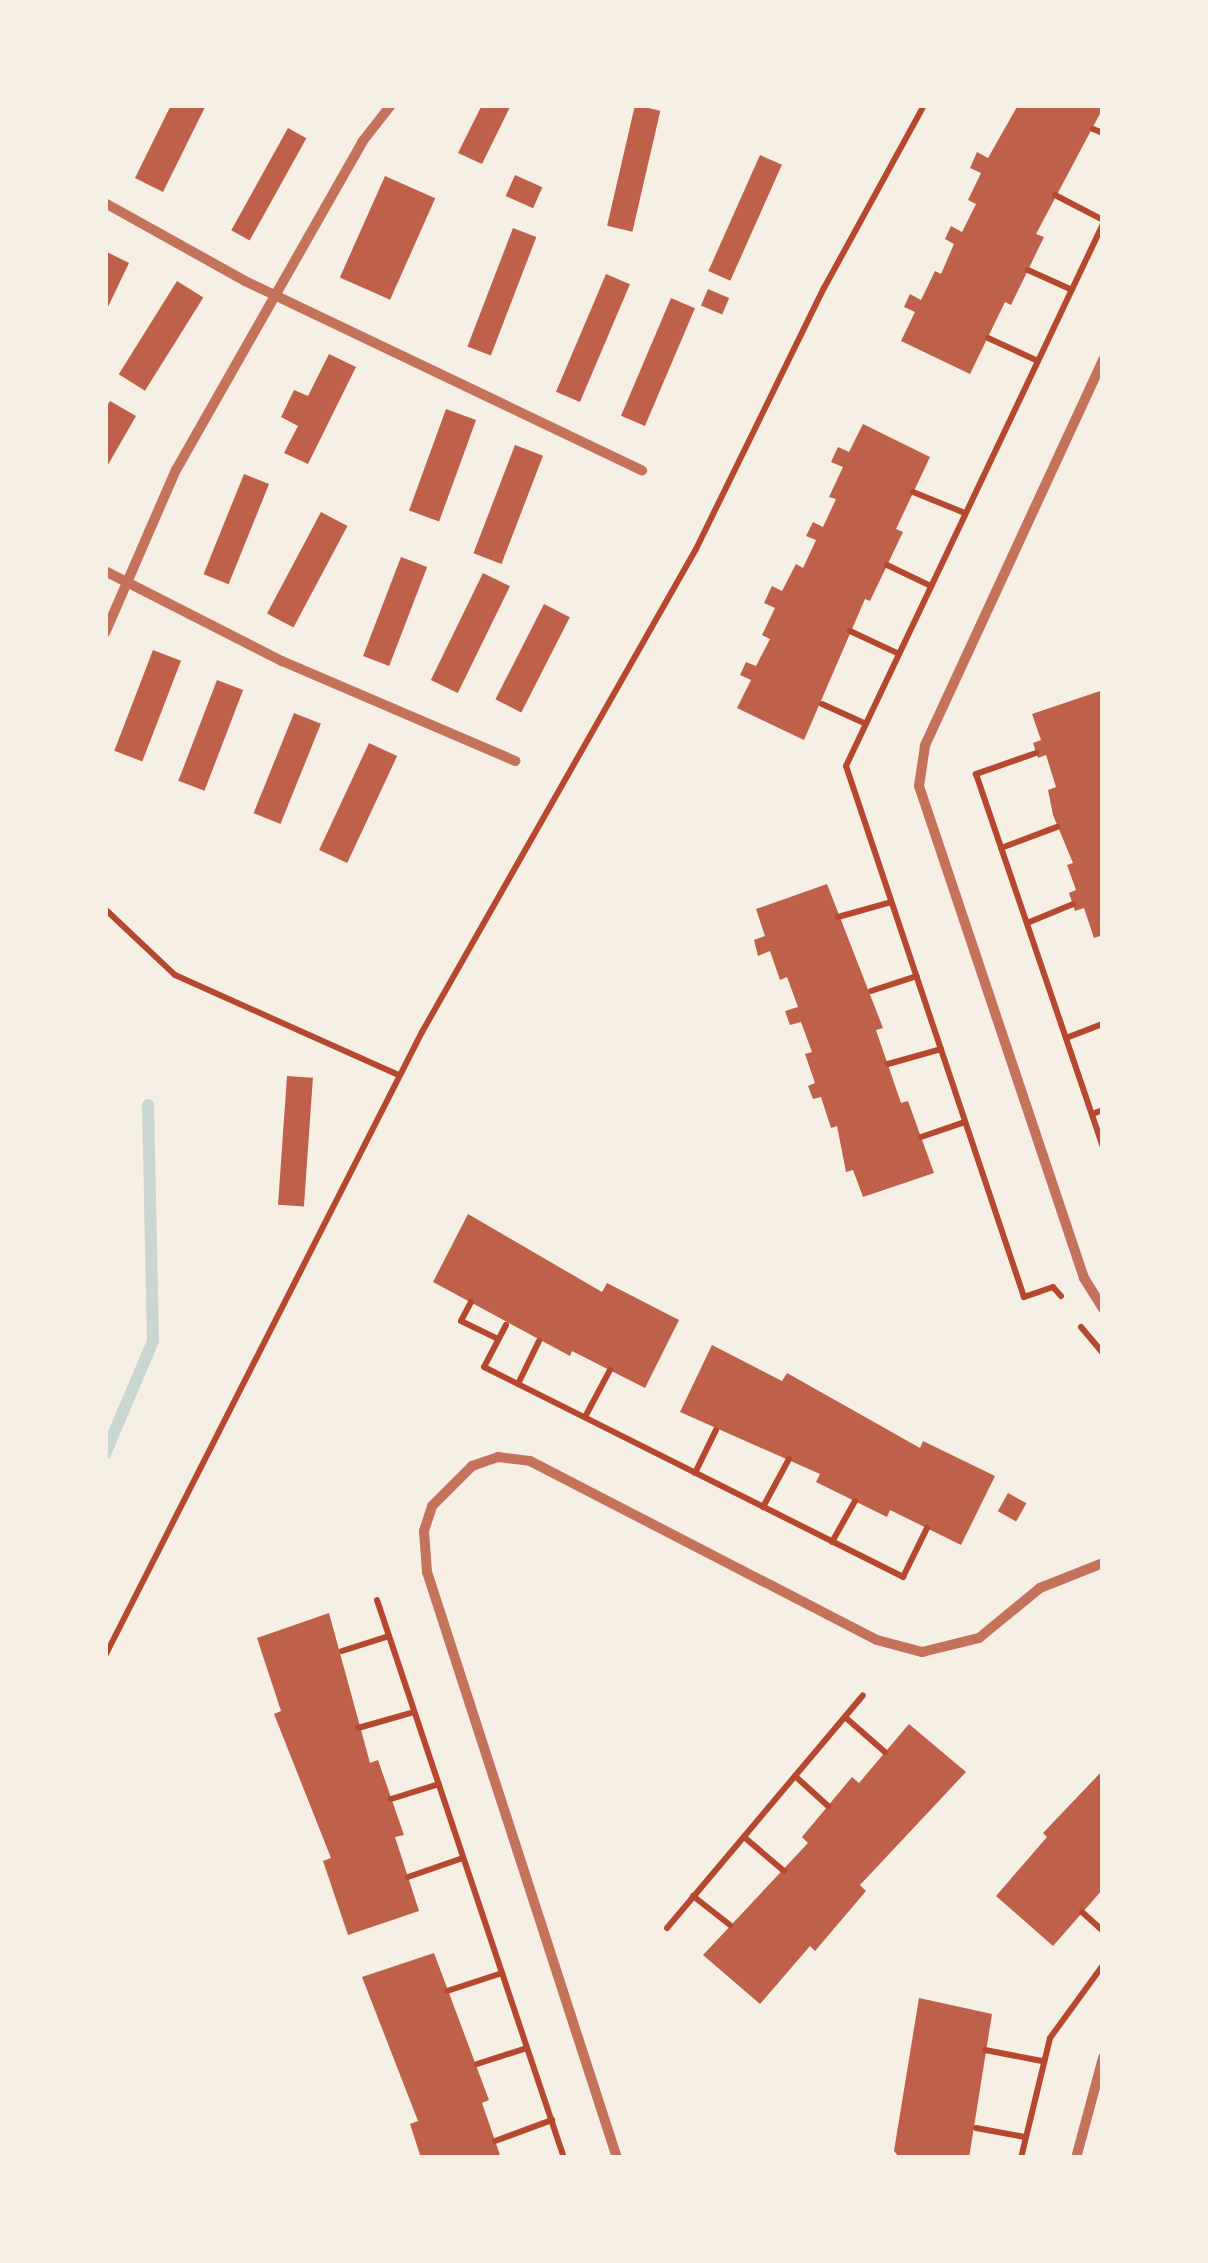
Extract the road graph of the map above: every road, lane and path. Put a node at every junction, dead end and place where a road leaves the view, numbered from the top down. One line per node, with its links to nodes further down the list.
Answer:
1 (391, 105): 10 (street)
2 (924, 105): 41 (path)
3 (1093, 129): 4 (path)
4 (1103, 133)
5 (1055, 195): 7 (path)
6 (105, 202): 10 (street)
7 (1103, 222): 9 (path)
8 (1028, 270): 9 (path)
9 (1072, 290): 13 (path)
10 (274, 295): 14 (street); 19 (street)
11 (988, 338): 13 (path)
12 (1103, 360): 49 (street)
13 (1038, 361): 16 (path)
14 (642, 470)
15 (913, 492): 16 (path)
16 (966, 514): 20 (path)
17 (887, 564): 20 (path)
18 (105, 571): 19 (street)
19 (126, 580): 22 (street); 27 (street)
20 (931, 586): 23 (path)
21 (850, 631): 23 (path)
22 (105, 633)
23 (899, 654): 25 (path)
24 (822, 704): 25 (path)
25 (866, 724): 30 (path)
26 (1036, 752): 29 (path)
27 (515, 761)
28 (1057, 827): 29 (path)
29 (1002, 848): 34 (path)
30 (891, 902): 33 (path); 35 (path)
31 (1073, 904): 34 (path)
32 (105, 910): 41 (path)
33 (838, 917)
34 (1027, 923): 38 (path)
35 (917, 976): 36 (path); 39 (path)
36 (871, 991)
37 (1103, 1024): 38 (path)
38 (1066, 1038): 43 (path)
39 (941, 1049): 40 (path); 44 (path)
40 (888, 1064)
41 (399, 1076): 69 (path)
42 (1103, 1110): 43 (path)
43 (1092, 1114): 46 (path)
44 (966, 1122): 45 (path); 48 (path)
45 (921, 1137)
46 (1103, 1148)
47 (471, 1302): 52 (path)
48 (1067, 1306)
49 (1103, 1309)
50 (1076, 1320): 54 (path)
51 (506, 1324): 52 (path)
52 (498, 1339): 56 (path)
53 (538, 1341): 56 (path)
54 (1103, 1353)
55 (610, 1370): 57 (path)
56 (518, 1384): 57 (path)
57 (585, 1417): 60 (path)
58 (716, 1430): 60 (path)
59 (789, 1459): 62 (path)
60 (695, 1473): 62 (path)
61 (855, 1500): 64 (path)
62 (763, 1507): 64 (path)
63 (927, 1528): 64 (path)
64 (832, 1542)
65 (1103, 1563): 101 (street)
66 (377, 1600): 67 (path)
67 (389, 1636): 68 (path); 71 (path)
68 (342, 1651)
69 (105, 1656)
70 (863, 1695): 72 (path)
71 (414, 1712): 73 (path); 76 (path)
72 (845, 1717): 74 (path); 75 (path)
73 (358, 1728)
74 (885, 1752)
75 (794, 1776): 78 (path); 79 (path)
76 (439, 1784): 77 (path); 80 (path)
77 (392, 1799)
78 (828, 1806)
79 (744, 1837): 81 (path); 83 (path)
80 (463, 1858): 82 (path); 89 (path)
81 (784, 1871)
82 (408, 1877)
83 (694, 1896): 85 (path); 86 (path)
84 (1082, 1912): 87 (path)
85 (730, 1925)
86 (667, 1928)
87 (1103, 1931)
88 (1103, 1965): 94 (path)
89 (502, 1973): 90 (path); 91 (path)
90 (447, 1992)
91 (527, 2048): 95 (path); 96 (path)
92 (985, 2050): 94 (path)
93 (1103, 2058): 103 (street)
94 (1042, 2061): 98 (path)
95 (477, 2064)
96 (552, 2120): 99 (path); 100 (path)
97 (976, 2128): 98 (path)
98 (1026, 2136): 102 (path)
99 (495, 2141)
100 (564, 2158)
101 (617, 2158)
102 (1021, 2158)
103 (1076, 2158)

